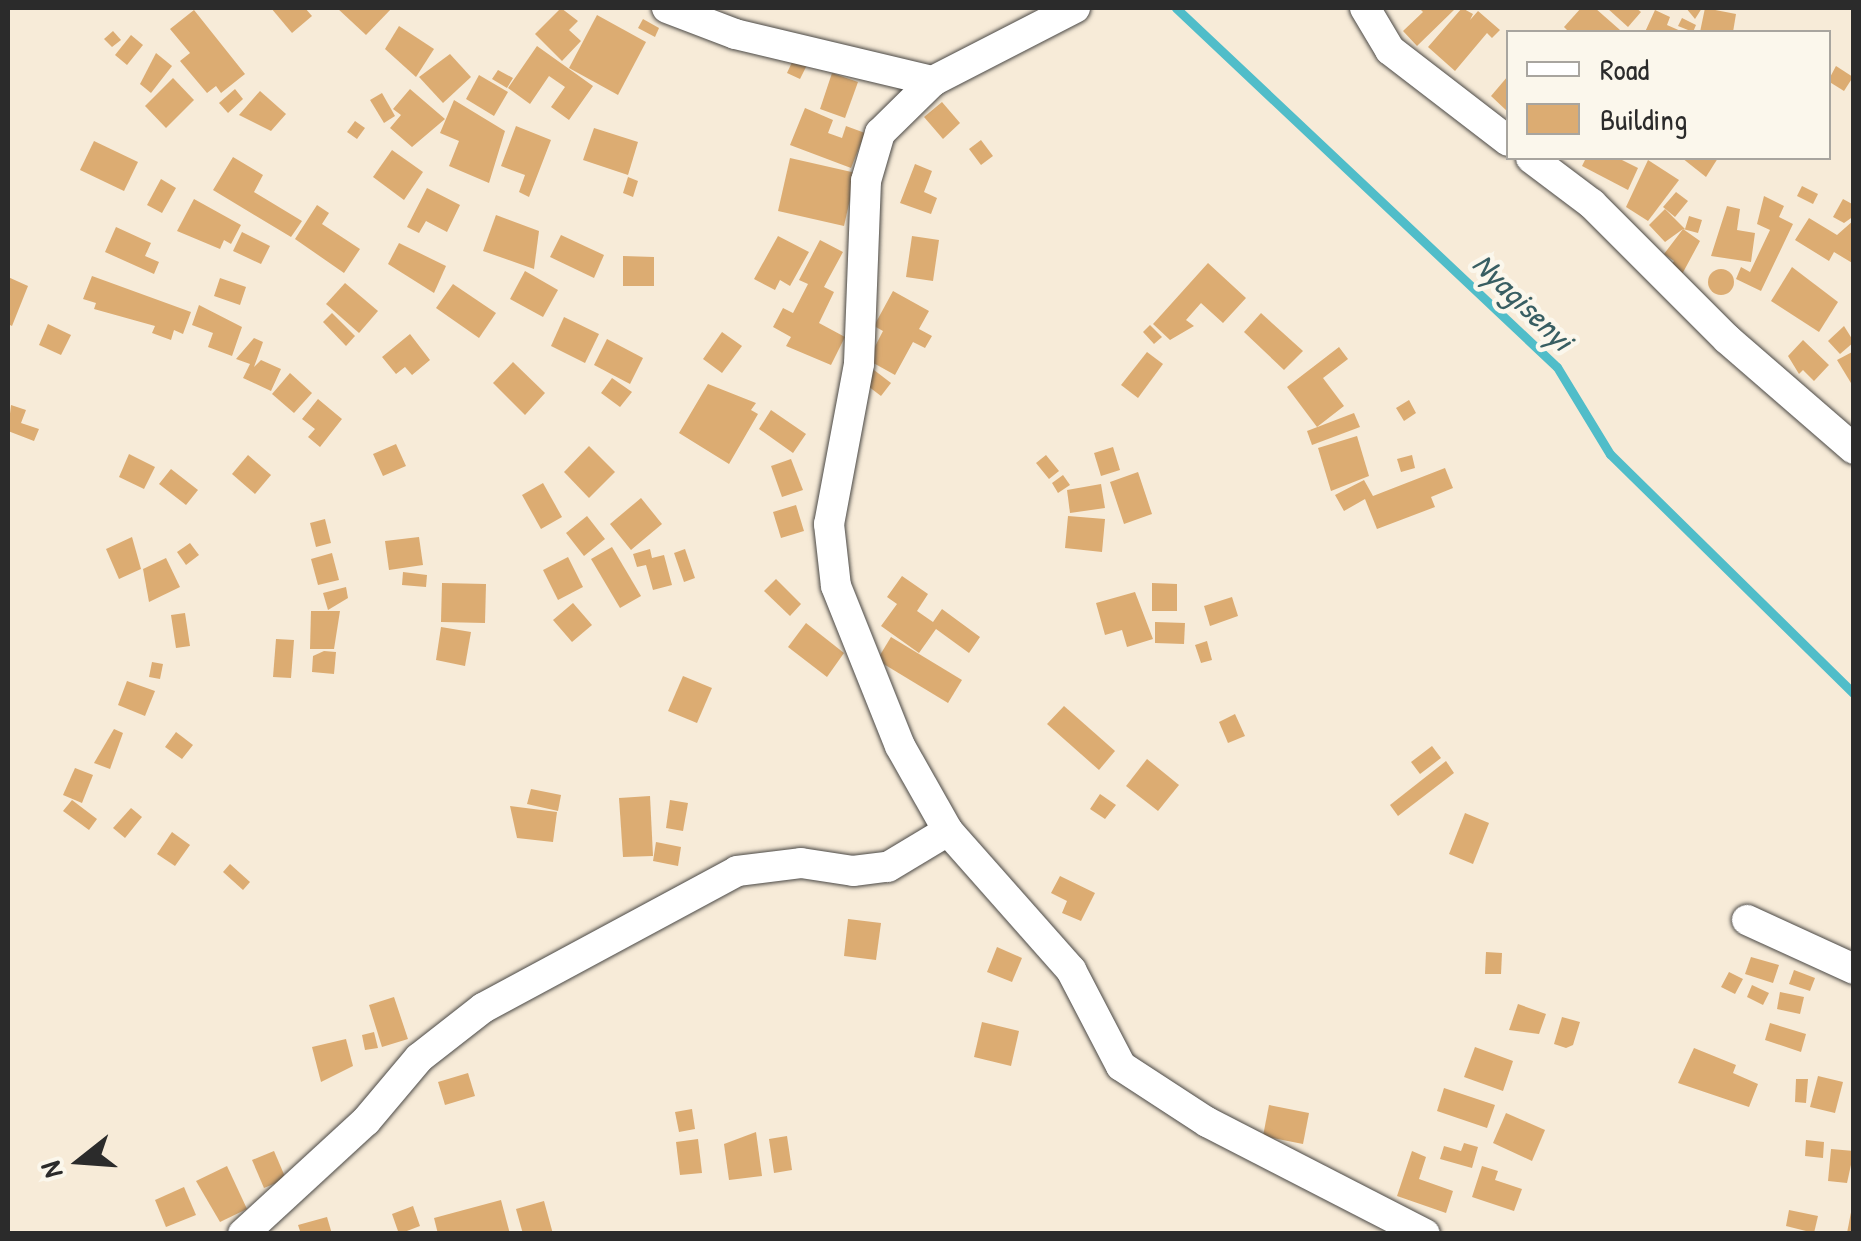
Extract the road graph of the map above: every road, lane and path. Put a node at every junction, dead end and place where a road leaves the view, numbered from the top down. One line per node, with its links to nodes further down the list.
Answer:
1 (667, 8): 4 (street)
2 (1075, 8): 4 (street)
3 (1365, 8): 5 (street)
4 (933, 81): 8 (street)
5 (1506, 139)
6 (1533, 160): 7 (street)
7 (1854, 449)
8 (948, 831): 11 (street); 12 (street)
9 (1748, 920): 10 (street)
10 (1854, 969)
11 (243, 1234)
12 (1424, 1234)

